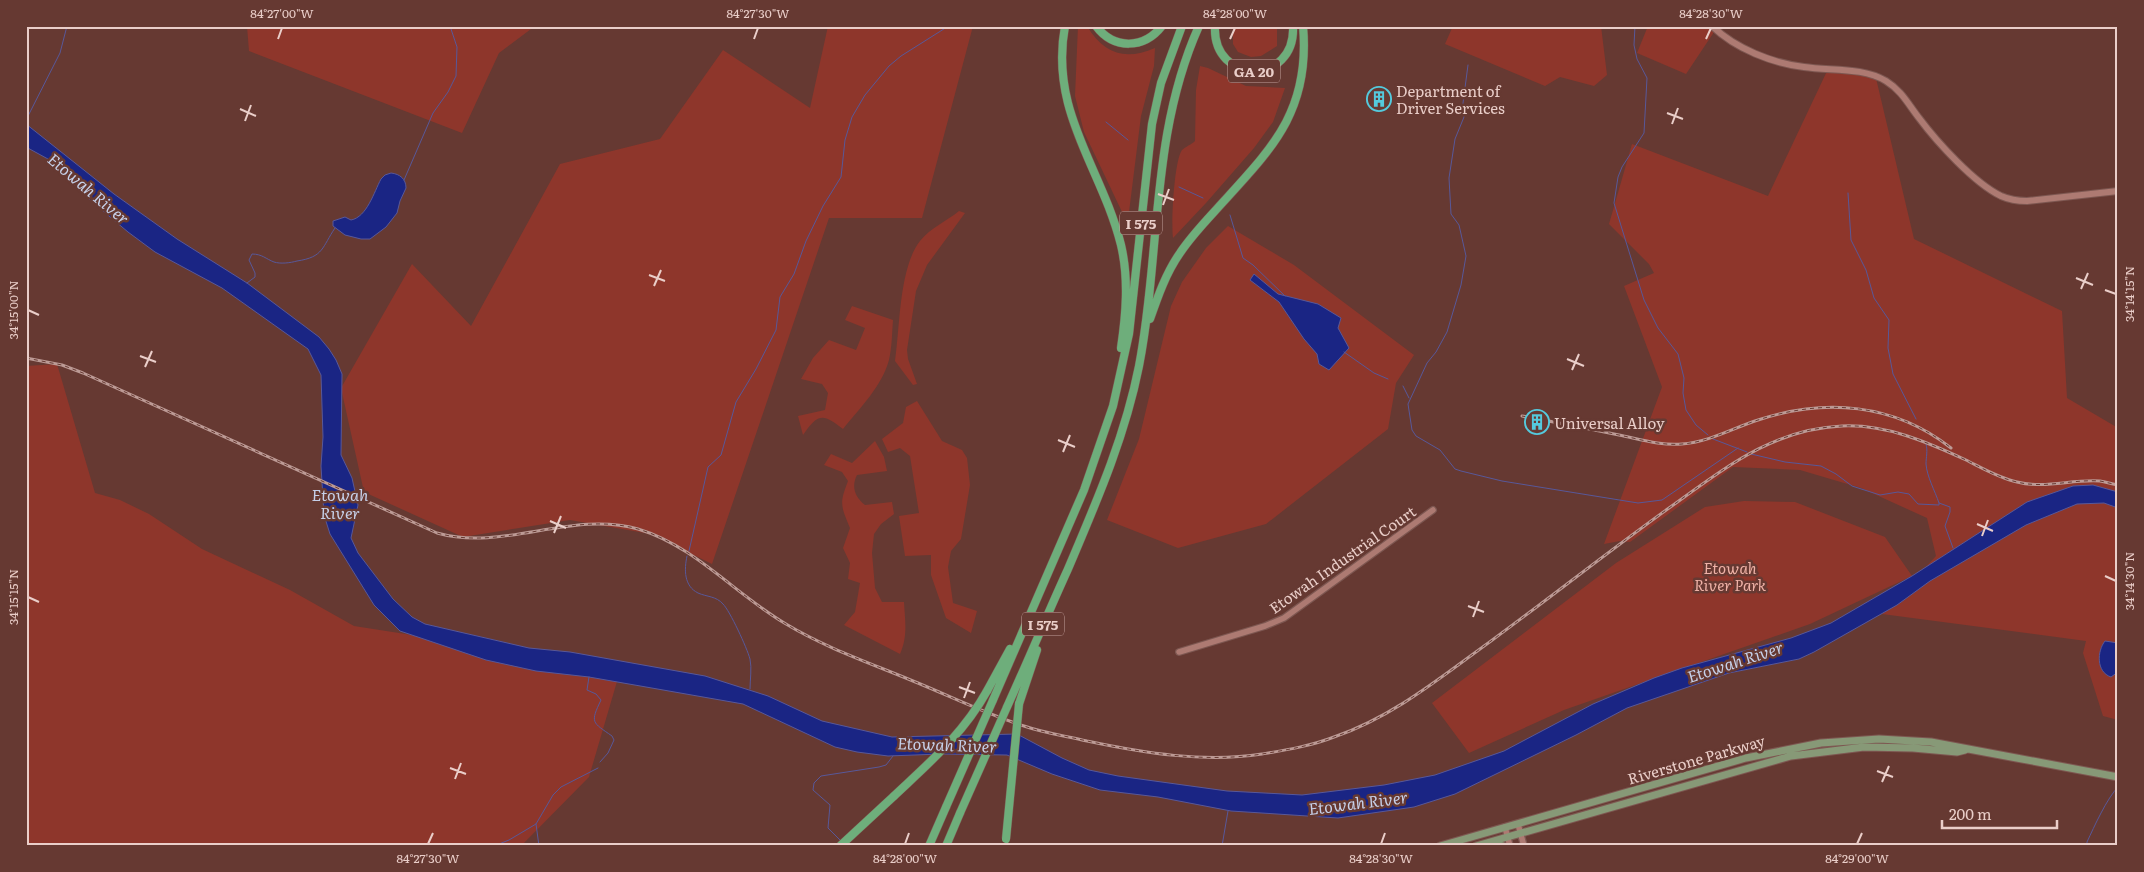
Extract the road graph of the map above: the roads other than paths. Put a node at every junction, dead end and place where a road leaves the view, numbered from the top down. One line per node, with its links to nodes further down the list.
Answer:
1 (1065, 26): 12 (highway)
2 (1096, 26): 3 (highway)
3 (1162, 26)
4 (1182, 26): 12 (highway, I 575)
5 (1199, 26): 11 (highway, I 575)
6 (1215, 26): 7 (highway, GA 20)
7 (1294, 26)
8 (1303, 26): 11 (highway)
9 (1712, 26): 10 (main road)
10 (2118, 191)
11 (1144, 335): 14 (highway, I 575)
12 (1108, 422): 15 (highway, I 575)
13 (1433, 510): 16 (street, Etowah Industrial Court)
14 (1080, 540): 23 (highway, bridge); 27 (highway, I 575, bridge)
15 (1031, 612): 25 (highway, bridge); 26 (highway, I 575, bridge)
16 (1179, 652)
17 (1965, 750): 18 (main road, Riverstone Parkway); 19 (main road, Riverstone Parkway); 21 (main road, Riverstone Parkway)
18 (2118, 777)
19 (1518, 824): 20 (main road, Riverstone Parkway); 21 (street)
20 (1505, 827): 22 (street); 28 (main road, Riverstone Parkway)
21 (1520, 833): 22 (main road, Riverstone Parkway); 32 (street)
22 (1508, 836): 24 (main road, Riverstone Parkway); 31 (street)
23 (1006, 842)
24 (1487, 842): 29 (main road, Riverstone Parkway); 30 (main road)
25 (840, 846)
26 (929, 846)
27 (946, 846)
28 (1440, 846)
29 (1476, 846)
30 (1502, 846)
31 (1510, 846)
32 (1524, 846)

